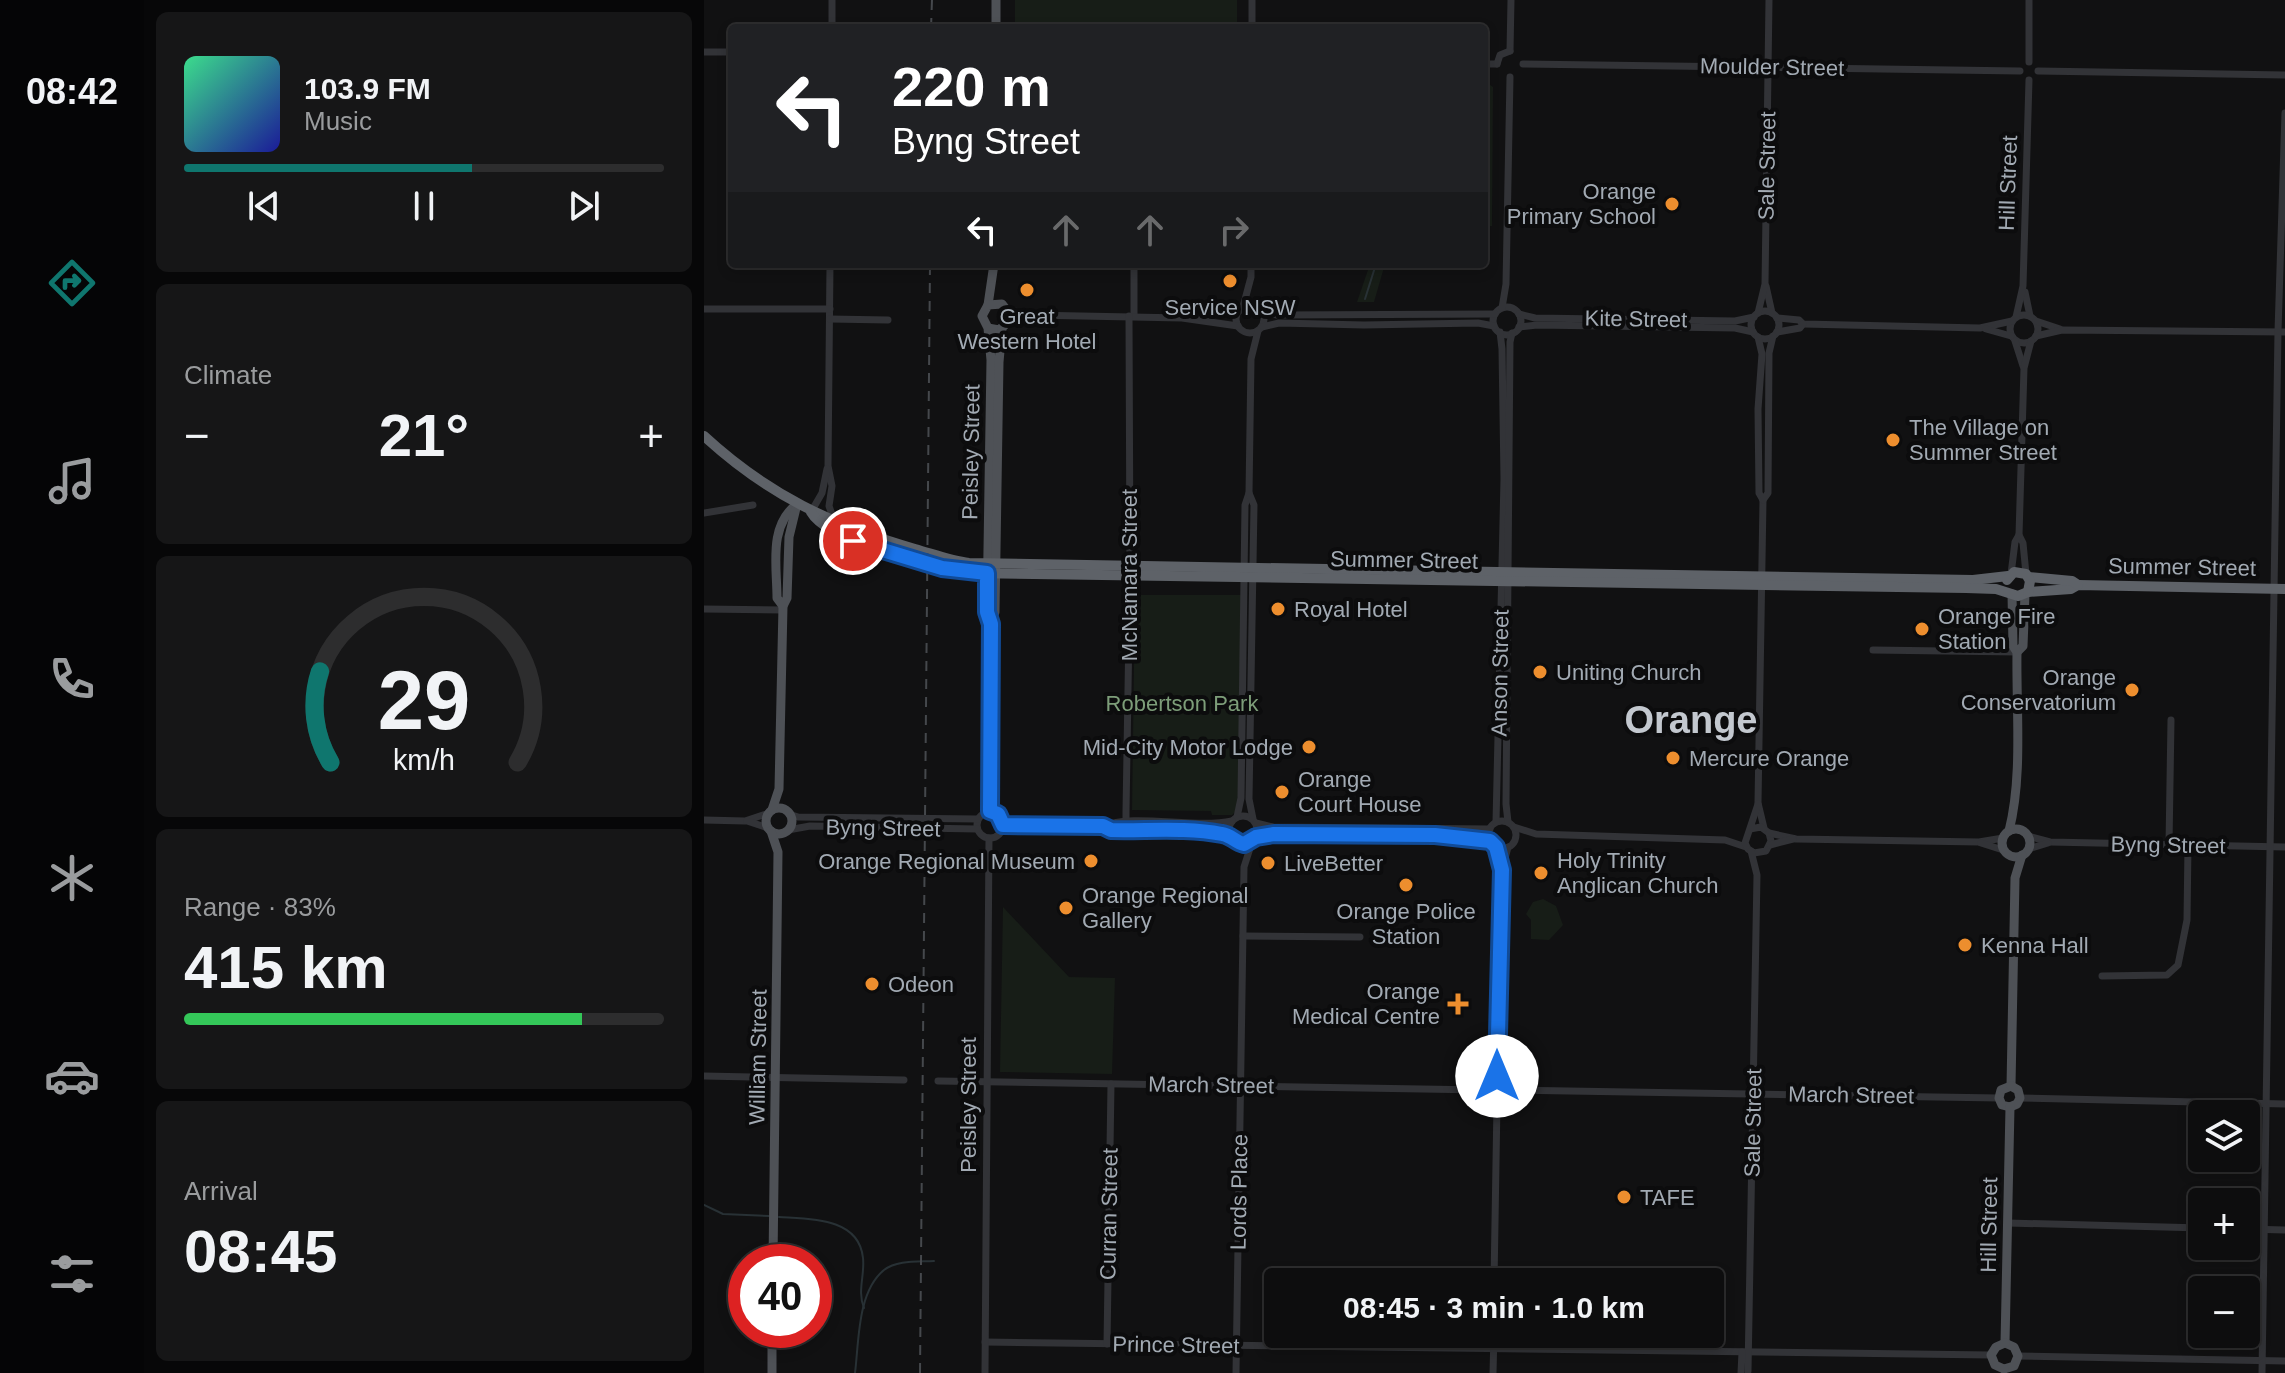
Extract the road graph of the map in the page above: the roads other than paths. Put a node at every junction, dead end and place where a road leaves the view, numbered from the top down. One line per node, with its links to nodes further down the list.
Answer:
1 (832, 0): 7 (street)
2 (996, 0): 8 (main road)
3 (1252, 0): 9 (street)
4 (1511, 0): 10 (street)
5 (1769, 0): 17 (street, Sale Street)
6 (2029, 0): 13 (street)
7 (832, 24)
8 (996, 24)
9 (1252, 24)
10 (1510, 51): 15 (street); 16 (street)
11 (704, 52): 12 (street)
12 (728, 52)
13 (2029, 62): 18 (street); 19 (street)
14 (1488, 64): 15 (street)
15 (1497, 64): 21 (street)
16 (1523, 64): 17 (street, Moulder Street); 21 (street)
17 (1768, 67): 18 (street, Moulder Street); 31 (street, Sale Street)
18 (2020, 71): 22 (street)
19 (2038, 71): 20 (street); 22 (street)
20 (2285, 75)
21 (1510, 77): 30 (street)
22 (2029, 80): 32 (street, Hill Street)
23 (2285, 113): 59 (street)
24 (830, 268): 36 (street)
25 (994, 268): 28 (main road)
26 (1134, 268): 44 (street, McNamara Street)
27 (1251, 268): 29 (street)
28 (994, 276): 33 (main road); 34 (main road)
29 (1251, 277): 37 (street); 38 (street)
30 (1506, 284): 39 (street); 40 (street)
31 (1765, 284): 42 (street, Sale Street); 43 (street, Sale Street)
32 (2023, 286): 47 (street, Hill Street); 48 (street, Hill Street)
33 (988, 305): 34 (main road); 52 (main road, Peisley Street)
34 (1004, 307): 41 (street); 51 (main road, Peisley Street)
35 (704, 309): 36 (street)
36 (830, 309): 46 (street)
37 (1241, 309): 38 (street); 45 (street); 54 (street)
38 (1260, 309): 39 (street); 55 (street)
39 (1498, 311): 40 (street, Kite Street); 56 (street, Anson Street)
40 (1516, 311): 42 (street, Kite Street); 57 (street, Anson Street)
41 (1031, 315): 44 (street); 51 (street)
42 (1756, 315): 43 (street); 60 (street)
43 (1774, 315): 50 (street); 61 (street)
44 (1132, 316): 45 (street); 76 (street, McNamara Street)
45 (1182, 318): 54 (street)
46 (830, 319): 49 (street); 67 (street)
47 (2014, 319): 48 (street); 53 (street); 62 (street)
48 (2033, 319): 58 (street); 63 (street)
49 (888, 320)
50 (1803, 324): 53 (street); 61 (street)
51 (1005, 326): 52 (main road); 75 (main road, Peisley Street)
52 (988, 328): 75 (main road, Peisley Street)
53 (1980, 328): 62 (street)
54 (1241, 329): 55 (street); 64 (street)
55 (1260, 329): 56 (street); 64 (street)
56 (1497, 329): 57 (street, Kite Street); 80 (street, Anson Street)
57 (1516, 330): 60 (street, Kite Street); 80 (street, Anson Street)
58 (2062, 330): 59 (street); 63 (street)
59 (2282, 332): 83 (street)
60 (1755, 334): 61 (street); 68 (street)
61 (1775, 334): 68 (street)
62 (2013, 338): 63 (street); 65 (street)
63 (2034, 339): 65 (street)
64 (1251, 359): 77 (street)
65 (2024, 368): 74 (street)
66 (704, 436): 69 (highway, Summer Street)
67 (828, 466): 71 (street); 73 (street)
68 (1763, 500): 81 (street)
69 (797, 504): 71 (highway, Summer Street); 86 (main road)
70 (753, 505): 72 (street)
71 (811, 512): 73 (highway, Summer Street); 75 (highway, Summer Street)
72 (704, 513)
73 (834, 521): 75 (highway, Summer Street)
74 (2019, 535): 78 (street); 79 (street)
75 (991, 569): 76 (highway, Summer Street); 88 (main road, Peisley Street)
76 (1130, 572): 77 (highway, Summer Street); 103 (street, McNamara Street)
77 (1248, 573): 80 (highway, Summer Street); 99 (street); 102 (street)
78 (2010, 575): 79 (highway); 81 (highway, Summer Street); 85 (highway)
79 (2027, 575): 82 (highway, Summer Street); 84 (highway)
80 (1505, 577): 81 (highway, Summer Street); 104 (street, Anson Street); 106 (street, Anson Street)
81 (1762, 580): 85 (highway, Summer Street); 93 (street)
82 (2078, 585): 83 (highway, Summer Street); 84 (highway, Summer Street)
83 (2281, 589): 129 (street)
84 (2026, 593): 85 (highway); 90 (main road)
85 (2011, 594): 90 (main road)
86 (783, 608): 87 (street); 92 (main road)
87 (704, 609)
88 (991, 624): 95 (street, Peisley Street)
89 (1873, 650): 90 (street)
90 (2017, 652): 94 (main road)
91 (2171, 720): 127 (street)
92 (779, 789): 96 (main road); 97 (main road)
93 (1758, 803): 113 (street); 114 (street)
94 (2015, 807): 116 (main road); 117 (main road)
95 (990, 811): 98 (street); 105 (street)
96 (770, 812): 97 (main road); 101 (street); 110 (main road)
97 (788, 812): 98 (street, Byng Street); 112 (main road)
98 (978, 819): 108 (street)
99 (1235, 819): 102 (street); 103 (street); 119 (street)
100 (704, 820): 101 (street)
101 (745, 821): 110 (street)
102 (1254, 821): 109 (street); 120 (street)
103 (1126, 822): 107 (street); 111 (street)
104 (1496, 822): 106 (street); 109 (street)
105 (1003, 825): 107 (street); 118 (street)
106 (1511, 825): 115 (street); 126 (street, Anson Street)
107 (1103, 826): 111 (street)
108 (977, 829): 112 (street, Byng Street); 118 (street)
109 (1490, 829): 125 (street)
110 (769, 830): 112 (main road); 133 (main road, William Street)
111 (1117, 830): 119 (street)
112 (787, 831): 133 (main road, William Street)
113 (1767, 831): 114 (street); 121 (street); 131 (street)
114 (1748, 832): 122 (street); 132 (street, Sale Street)
115 (1536, 834): 122 (street); 126 (street)
116 (2006, 834): 117 (main road); 123 (street); 135 (main road)
117 (2025, 834): 124 (street, Byng Street); 134 (main road)
118 (989, 838): 148 (street, Peisley Street)
119 (1234, 839): 120 (street); 136 (street, Lords Place)
120 (1254, 839): 125 (street); 136 (street, Lords Place)
121 (1796, 839): 123 (street); 131 (street)
122 (1725, 840): 132 (street)
123 (1979, 842): 135 (street)
124 (2050, 842): 127 (street, Byng Street); 134 (street, Byng Street)
125 (1493, 844): 126 (street); 137 (street)
126 (1511, 844): 137 (street)
127 (2169, 845): 128 (street, Byng Street)
128 (2188, 845): 129 (street, Byng Street); 142 (street)
129 (2272, 847): 130 (street, Byng Street); 158 (street)
130 (2285, 847)
131 (1768, 848): 132 (street); 138 (street, Sale Street)
132 (1748, 849): 138 (street, Sale Street)
133 (778, 852): 145 (main road, William Street)
134 (2025, 852): 135 (main road); 139 (main road)
135 (2006, 853): 139 (main road)
136 (1244, 867): 140 (street, Lords Place)
137 (1502, 870): 144 (street)
138 (1757, 875): 154 (street, Sale Street)
139 (2015, 878): 151 (main road)
140 (1243, 936): 141 (street); 150 (street, Lords Place)
141 (1360, 937)
142 (2102, 976)
143 (704, 1076): 145 (street)
144 (1497, 1076): 152 (street); 153 (street)
145 (775, 1077): 146 (street); 166 (main road, William Street)
146 (904, 1080)
147 (938, 1081): 148 (street, March Street)
148 (986, 1082): 149 (street, March Street); 168 (street, Peisley Street)
149 (1111, 1084): 150 (street, March Street); 170 (street, Curran Street)
150 (1240, 1086): 152 (street, March Street); 171 (street, Lords Place)
151 (2011, 1086): 155 (main road); 156 (main road)
152 (1483, 1090): 157 (street)
153 (1511, 1090): 154 (street, March Street); 157 (street)
154 (1754, 1094): 155 (street, March Street); 175 (street, Sale Street)
155 (1999, 1098): 160 (main road)
156 (2020, 1098): 158 (street); 160 (main road)
157 (1497, 1103): 167 (street)
158 (2267, 1104): 159 (street); 164 (street)
159 (2285, 1104)
160 (2010, 1107): 161 (main road, Hill Street)
161 (2008, 1223): 162 (street); 169 (main road, Hill Street)
162 (2188, 1228)
163 (2260, 1230): 164 (street)
164 (2264, 1230): 165 (street); 178 (street)
165 (2285, 1230)
166 (773, 1244)
167 (1494, 1268)
168 (985, 1342): 170 (street, Prince Street); 183 (street, Peisley Street)
169 (2005, 1343): 176 (main road); 177 (main road)
170 (1107, 1344): 171 (street, Prince Street)
171 (1236, 1345): 172 (street, Prince Street); 184 (street, Lords Place)
172 (1264, 1345)
173 (772, 1348): 182 (main road)
174 (1494, 1348): 175 (street, Prince Street); 185 (street)
175 (1745, 1352): 176 (street, Prince Street); 181 (street, Sale Street)
176 (1991, 1355): 180 (main road)
177 (2018, 1356): 178 (street); 180 (main road)
178 (2262, 1361): 179 (street); 186 (street)
179 (2285, 1361)
180 (2004, 1371)
181 (1746, 1372)
182 (772, 1373)
183 (985, 1373)
184 (1236, 1373)
185 (1493, 1373)
186 (2262, 1373)

